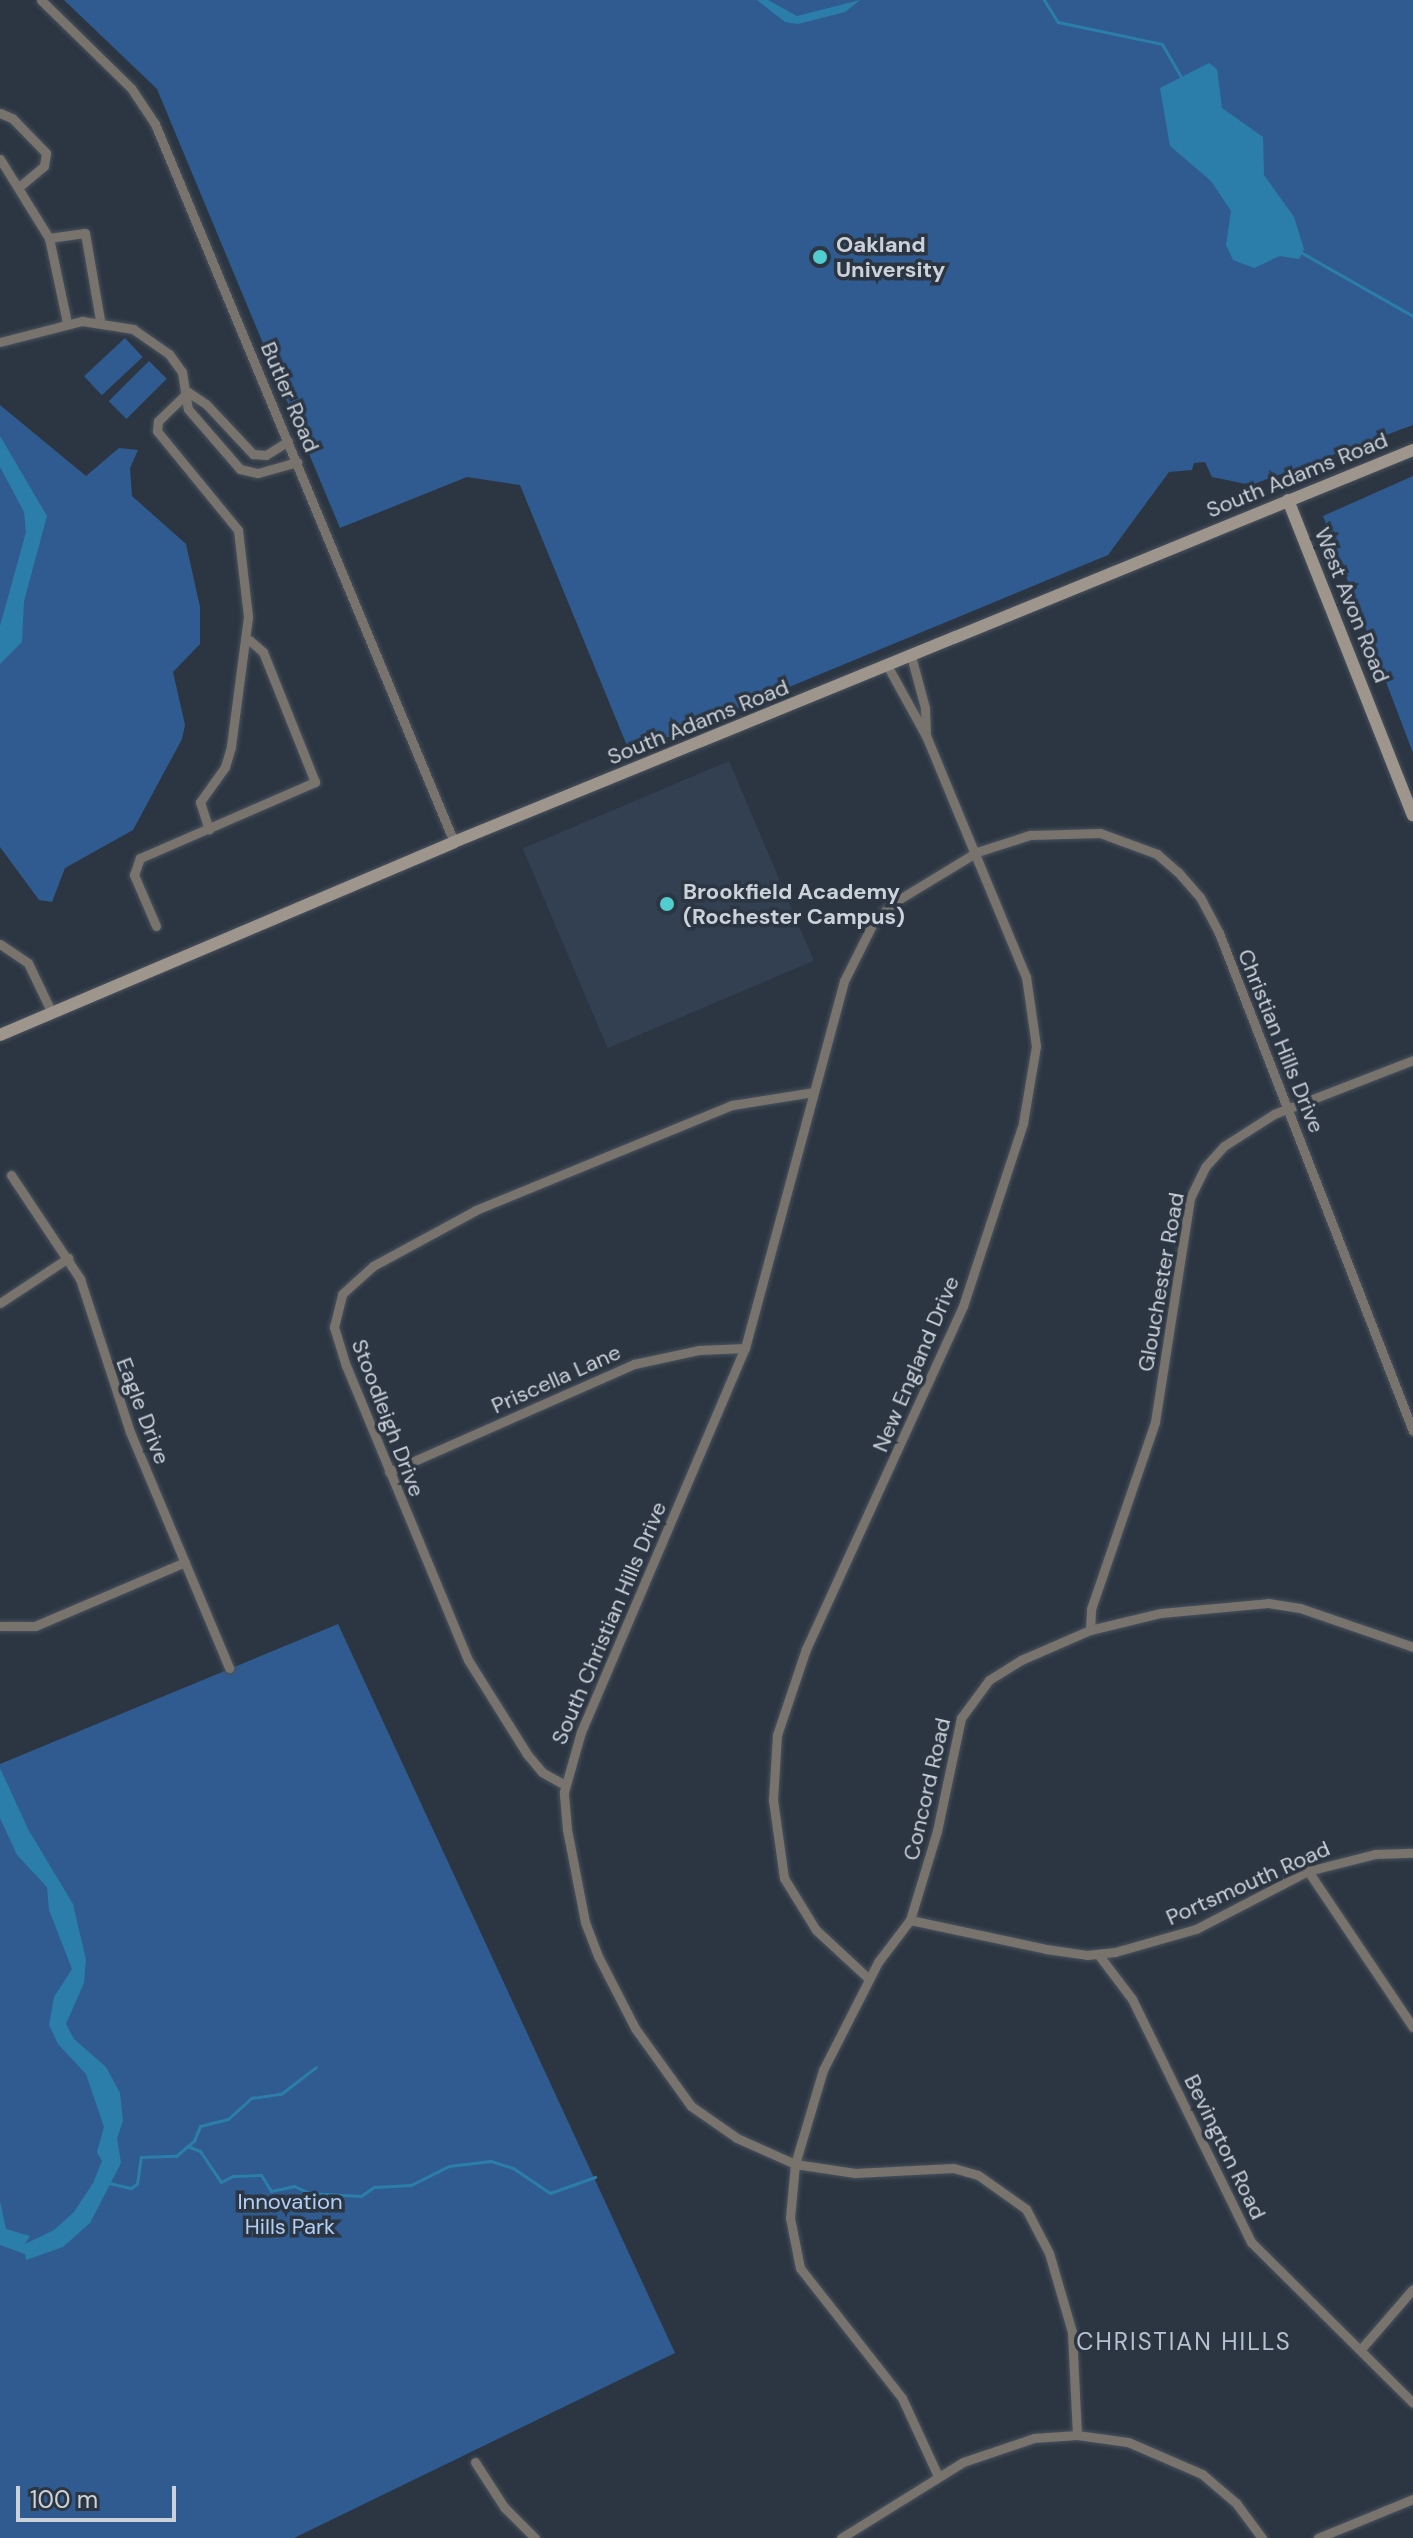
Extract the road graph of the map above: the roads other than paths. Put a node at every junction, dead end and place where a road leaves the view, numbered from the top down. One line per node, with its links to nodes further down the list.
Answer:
1 (41, 0): 10 (street, Butler Road)
2 (0, 113): 4 (street)
3 (0, 159): 4 (street)
4 (20, 186): 5 (street)
5 (49, 238): 6 (street); 7 (street)
6 (100, 320): 7 (street); 9 (street)
7 (67, 323): 8 (street)
8 (0, 342)
9 (188, 392): 10 (street); 12 (street); 14 (street)
10 (288, 441): 12 (street, Butler Road)
11 (1413, 450): 13 (main road, South Adams Road)
12 (297, 462): 20 (street, Butler Road)
13 (1288, 500): 15 (main road, South Adams Road); 18 (main road, West Avon Road)
14 (249, 640): 19 (street); 19 (street)
15 (911, 656): 16 (main road, South Adams Road); 17 (street, New England Drive)
16 (887, 665): 17 (street, New England Drive); 20 (main road, South Adams Road)
17 (926, 736): 21 (street, New England Drive)
18 (1413, 815)
19 (209, 830): 22 (street)
20 (454, 842): 24 (main road, South Adams Road)
21 (977, 852): 27 (street, South Christian Hills Drive); 28 (street, Christian Hills Drive); 45 (street, New England Drive)
22 (156, 926)
23 (0, 944): 24 (street)
24 (52, 1013): 25 (main road, South Adams Road)
25 (0, 1035)
26 (1413, 1060): 28 (street, Glouchester Road)
27 (813, 1092): 32 (street, South Christian Hills Drive); 34 (street, Stoodleigh Drive)
28 (1288, 1109): 33 (street, Christian Hills Drive); 37 (street, Glouchester Road)
29 (11, 1175): 30 (street, Eagle Drive)
30 (68, 1258): 31 (street); 35 (street, Eagle Drive)
31 (0, 1303)
32 (745, 1348): 34 (street, Priscella Lane); 40 (street, South Christian Hills Drive)
33 (1413, 1431)
34 (389, 1472): 40 (street, Stoodleigh Drive)
35 (185, 1562): 36 (street); 39 (street, Eagle Drive)
36 (0, 1626)
37 (1090, 1630): 38 (street, Concord Road); 43 (street, Concord Road)
38 (1413, 1647)
39 (229, 1668)
40 (565, 1785): 47 (street, South Christian Hills Drive)
41 (1413, 1853): 42 (street, Portsmouth Road)
42 (1308, 1871): 44 (street, Portsmouth Road); 46 (street)
43 (910, 1920): 44 (street, Portsmouth Road); 45 (street, Concord Road)
44 (1098, 1954): 49 (street, Bevington Road)
45 (869, 1979): 47 (street, Concord Road)
46 (1413, 2027)
47 (795, 2164): 51 (street, South Christian Hills Drive); 53 (street, Concord Road)
48 (1413, 2289): 49 (street)
49 (1361, 2349): 50 (street, Bevington Road)
50 (1413, 2403)
51 (1077, 2435): 53 (street); 57 (street)
52 (475, 2462): 55 (street)
53 (938, 2476): 56 (street)
54 (1413, 2499): 58 (street)
55 (535, 2538)
56 (841, 2538)
57 (1262, 2538)
58 (1318, 2538)

